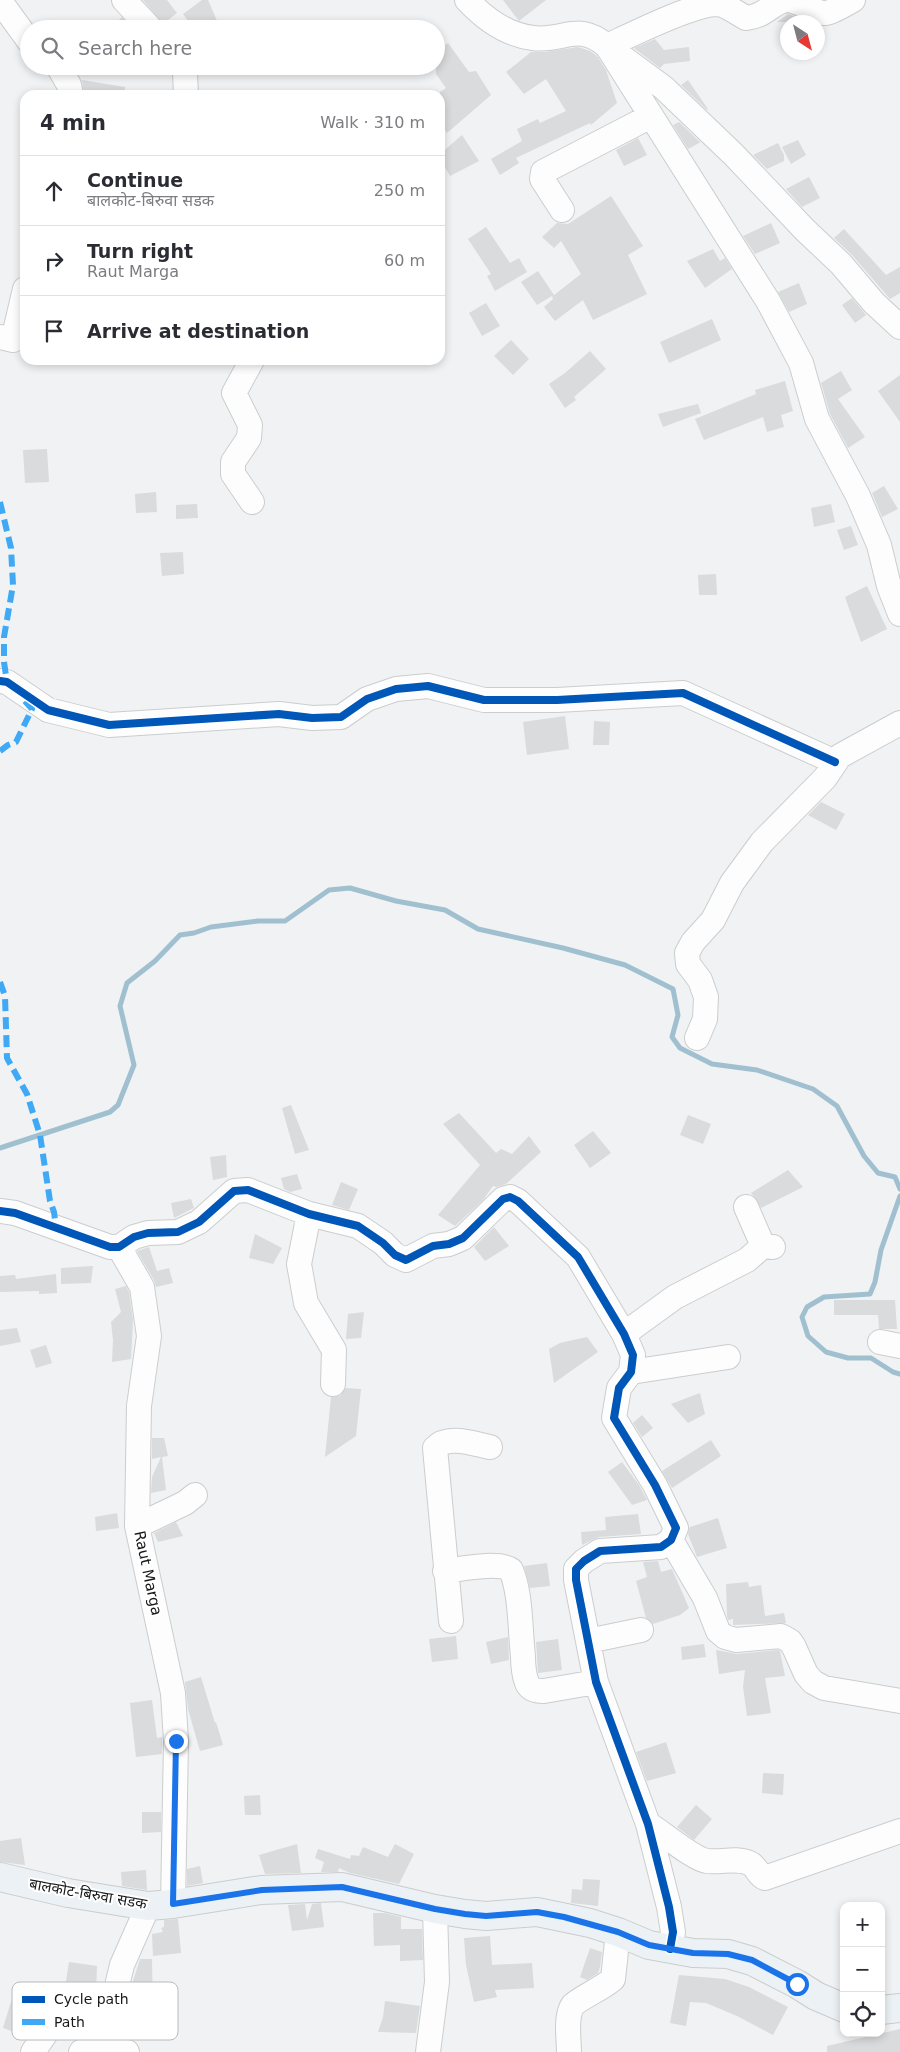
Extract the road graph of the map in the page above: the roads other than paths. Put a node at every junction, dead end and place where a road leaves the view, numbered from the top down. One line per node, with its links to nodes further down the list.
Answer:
1 (124, 0): 7 (street)
2 (467, 0): 9 (street)
3 (788, 0): 4 (street); 6 (street)
4 (853, 0)
5 (0, 1): 8 (street)
6 (719, 2): 9 (street)
7 (143, 20)
8 (20, 29)
9 (607, 46): 14 (street); 17 (street)
10 (64, 75): 12 (street)
11 (185, 75): 13 (street)
12 (70, 90)
13 (186, 90)
14 (651, 116): 15 (street); 21 (street)
15 (562, 210)
16 (20, 310): 18 (street)
17 (900, 327)
18 (0, 338)
19 (249, 365): 20 (street)
20 (252, 502)
21 (900, 614)
22 (0, 681): 24 (street)
23 (900, 723): 24 (street)
24 (835, 762): 25 (street)
25 (696, 1038)
26 (746, 1207): 30 (street)
27 (0, 1211): 29 (street)
28 (309, 1214): 29 (street); 30 (street); 33 (street)
29 (120, 1247): 36 (street, Raut Marga)
30 (624, 1334): 32 (street)
31 (728, 1357): 32 (street)
32 (631, 1372): 37 (street)
33 (333, 1384)
34 (490, 1447): 38 (street)
35 (195, 1495): 36 (street)
36 (138, 1526): 47 (street, Raut Marga)
37 (671, 1540): 41 (street); 43 (street)
38 (445, 1571): 39 (street); 42 (street)
39 (451, 1621)
40 (641, 1630): 41 (street)
41 (588, 1641): 42 (street)
42 (596, 1682): 44 (street)
43 (900, 1700)
44 (648, 1824): 45 (street); 50 (street)
45 (900, 1831)
46 (0, 1877): 47 (main road, बालकोट-बिरुवा सडक)
47 (161, 1905): 48 (main road, बालकोट-बिरुवा सडक); 51 (street)
48 (435, 1909): 49 (main road, बालकोट-बिरुवा सडक); 59 (street)
49 (618, 1932): 50 (main road, बालकोट-बिरुवा सडक); 60 (street)
50 (670, 1949): 52 (main road, बालकोट-बिरुवा सडक)
51 (118, 1982)
52 (840, 2006)
53 (900, 2008): 54 (main road)
54 (885, 2010)
55 (42, 2040): 56 (street)
56 (34, 2052)
57 (81, 2052): 58 (street)
58 (127, 2052)
59 (428, 2052)
60 (569, 2052)

